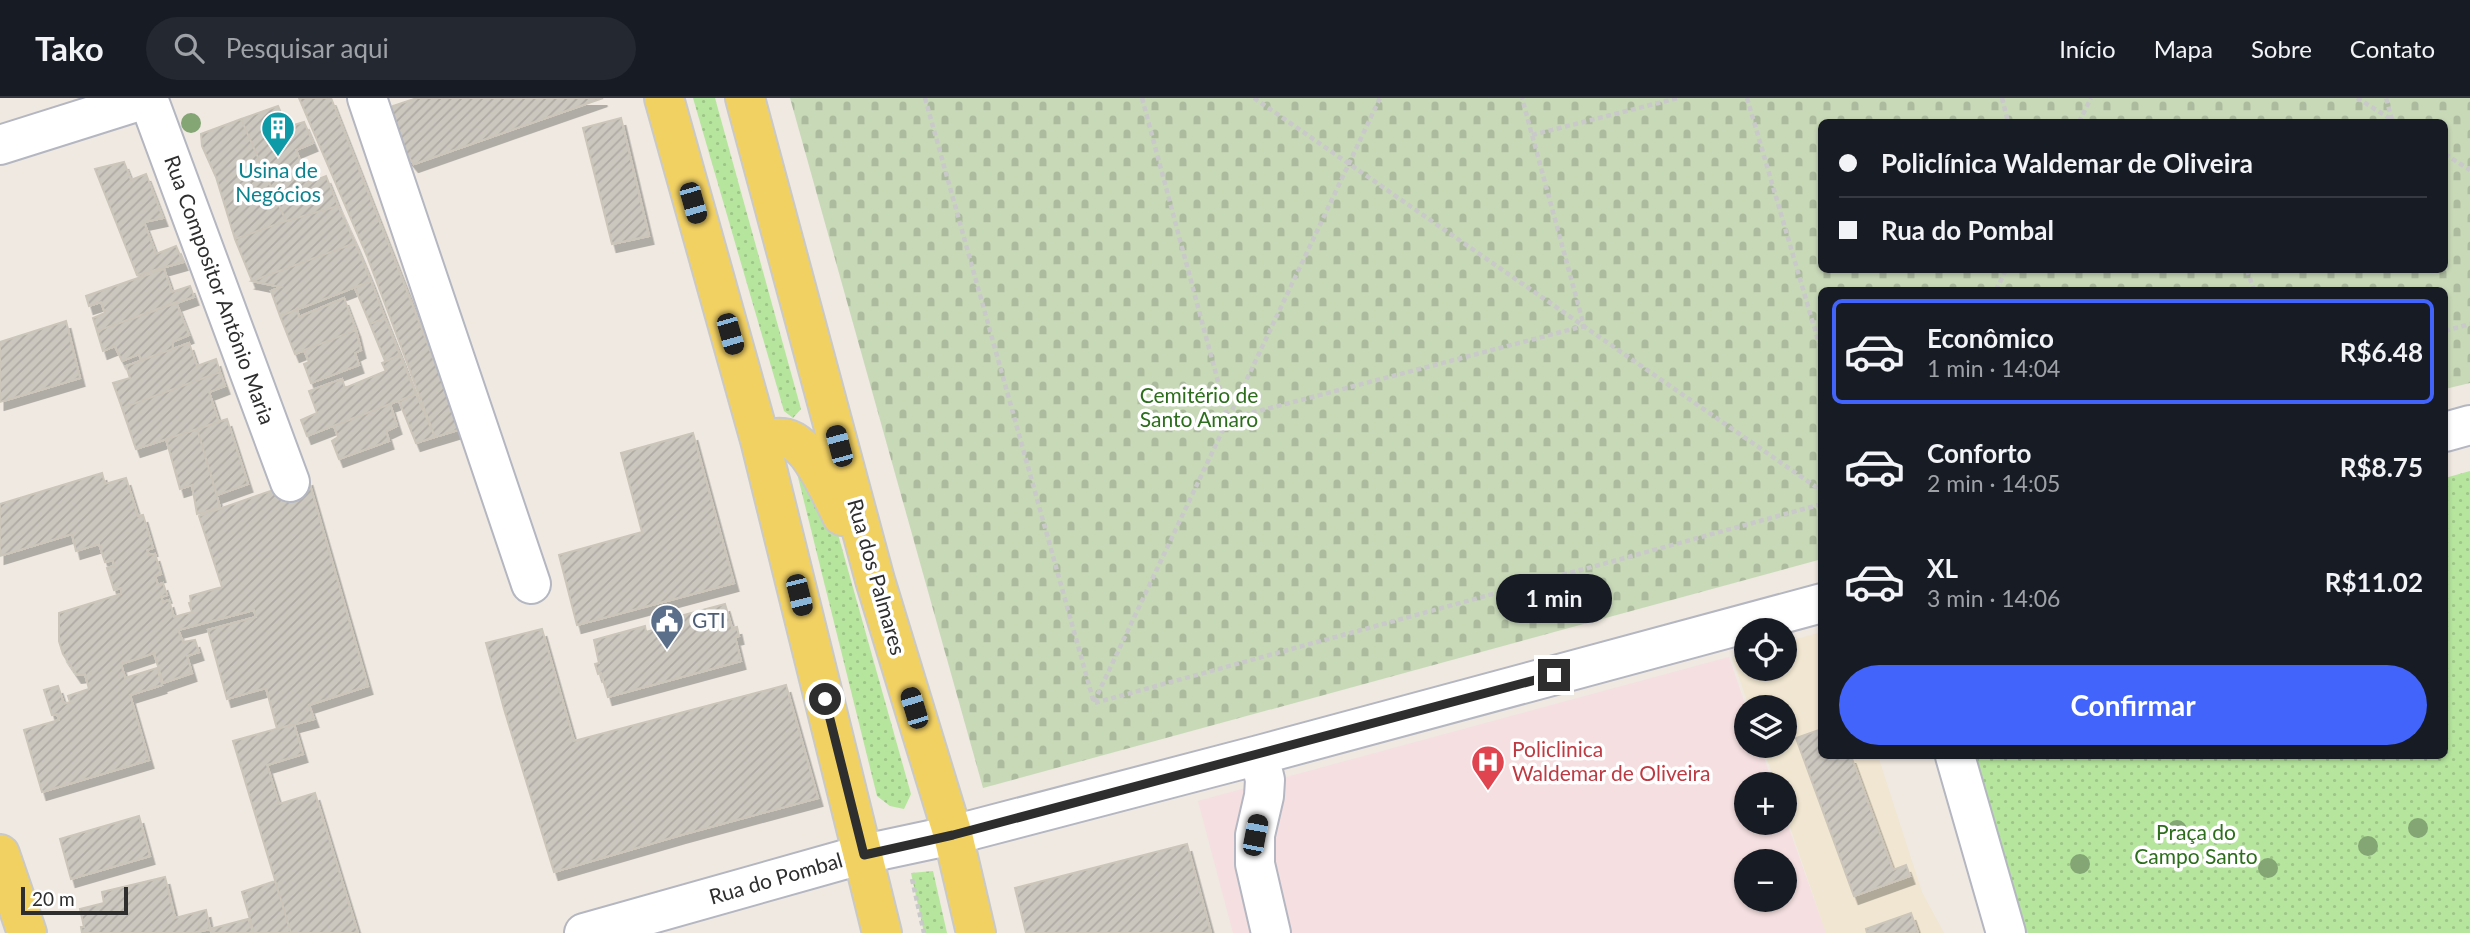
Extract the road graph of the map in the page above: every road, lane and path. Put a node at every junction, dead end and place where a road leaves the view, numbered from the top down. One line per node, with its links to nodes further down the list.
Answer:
1 (149, 98): 21 (street); 33 (street, Rua Compositor Antônio Maria)
2 (367, 98): 37 (street)
3 (664, 98): 32 (main road)
4 (745, 98): 36 (main road, Rua dos Palmares)
5 (925, 98): 39 (path)
6 (1142, 98): 29 (path)
7 (1254, 98): 23 (path)
8 (1380, 98): 23 (path)
9 (1522, 98): 20 (path)
10 (1678, 98): 20 (path)
11 (1747, 98): 28 (path)
12 (2002, 98): 16 (path)
13 (2091, 98): 17 (path)
14 (2357, 98): 18 (path)
15 (2386, 98): 19 (path)
16 (2007, 119)
17 (2080, 119)
18 (2391, 119)
19 (2393, 119)
20 (1532, 135): 26 (path)
21 (0, 145)
22 (2448, 156): 24 (path)
23 (1349, 164): 26 (path); 29 (path)
24 (2470, 170)
25 (2470, 324): 27 (path)
26 (1584, 326): 29 (path); 34 (path)
27 (2448, 330)
28 (1818, 340)
29 (1228, 419): 39 (path)
30 (2470, 425): 31 (street)
31 (2448, 431)
32 (760, 440): 36 (main road); 44 (main road)
33 (290, 482)
34 (1818, 488)
35 (1818, 505): 39 (path)
36 (875, 580): 42 (main road, Rua dos Palmares)
37 (531, 584)
38 (1818, 604): 40 (street, Rua do Pombal)
39 (1094, 703)
40 (1259, 755): 42 (street, Rua do Pombal); 49 (street)
41 (1956, 759): 50 (street)
42 (953, 835): 44 (street, Rua do Pombal); 48 (main road, Rua dos Palmares)
43 (0, 854): 45 (main road)
44 (864, 855): 46 (street, Rua do Pombal); 47 (main road)
45 (27, 933)
46 (584, 933)
47 (883, 933)
48 (976, 933)
49 (1271, 933)
50 (2006, 933)

